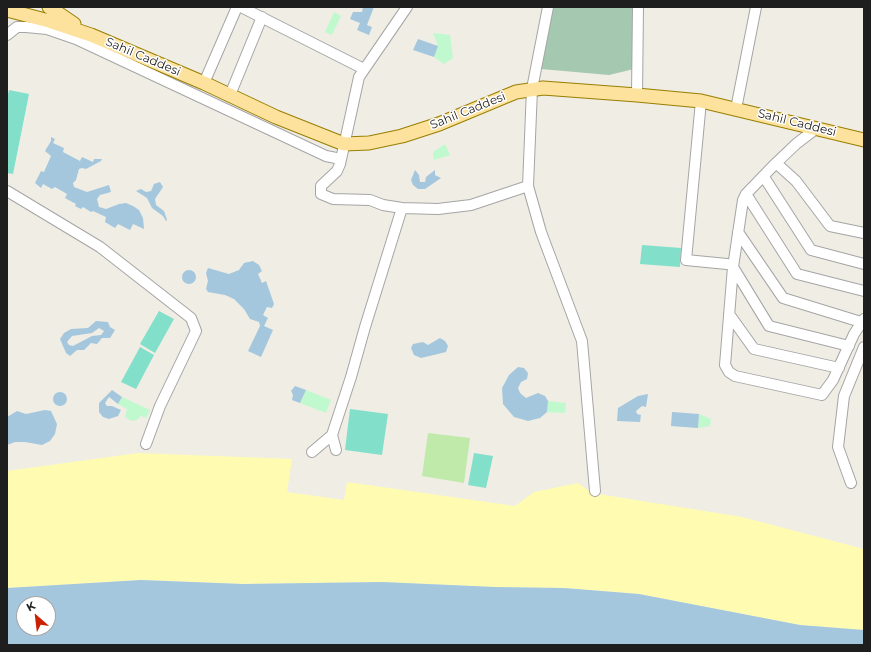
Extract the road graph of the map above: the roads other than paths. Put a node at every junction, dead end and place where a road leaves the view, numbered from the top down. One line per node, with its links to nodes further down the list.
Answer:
1 (49, 7): 10 (main road)
2 (237, 7): 13 (street)
3 (241, 7): 9 (street)
4 (407, 7): 12 (street)
5 (548, 7): 14 (street)
6 (638, 7): 16 (street)
7 (756, 7): 18 (street)
8 (8, 8): 10 (main road)
9 (262, 17): 12 (street); 15 (street)
10 (91, 34): 13 (main road, Sahil Caddesi)
11 (7, 35): 22 (street)
12 (364, 69): 21 (street)
13 (204, 83): 15 (main road, Sahil Caddesi)
14 (532, 89): 16 (main road, Sahil Caddesi); 21 (main road, Sahil Caddesi); 25 (street)
15 (230, 95): 21 (main road, Sahil Caddesi)
16 (637, 95): 17 (main road, Sahil Caddesi)
17 (701, 101): 18 (main road, Sahil Caddesi); 32 (street)
18 (736, 109): 19 (main road, Sahil Caddesi)
19 (817, 128): 20 (main road, Sahil Caddesi); 23 (street)
20 (864, 140)
21 (344, 144): 22 (street)
22 (342, 159): 28 (street)
23 (776, 163): 24 (street); 30 (street)
24 (764, 177): 27 (street); 31 (street)
25 (528, 186): 28 (street); 44 (street)
26 (7, 190): 40 (street)
27 (746, 194): 29 (street); 33 (street)
28 (402, 208): 39 (street)
29 (738, 232): 32 (street); 35 (street)
30 (864, 233)
31 (864, 264)
32 (730, 265): 34 (street); 36 (street)
33 (864, 291)
34 (729, 314): 38 (street); 38 (street)
35 (862, 320): 36 (street)
36 (849, 346): 38 (street)
37 (864, 347): 43 (street)
38 (839, 368)
39 (332, 435): 41 (street); 42 (street)
40 (146, 444)
41 (336, 450)
42 (312, 452)
43 (851, 483)
44 (595, 491)

